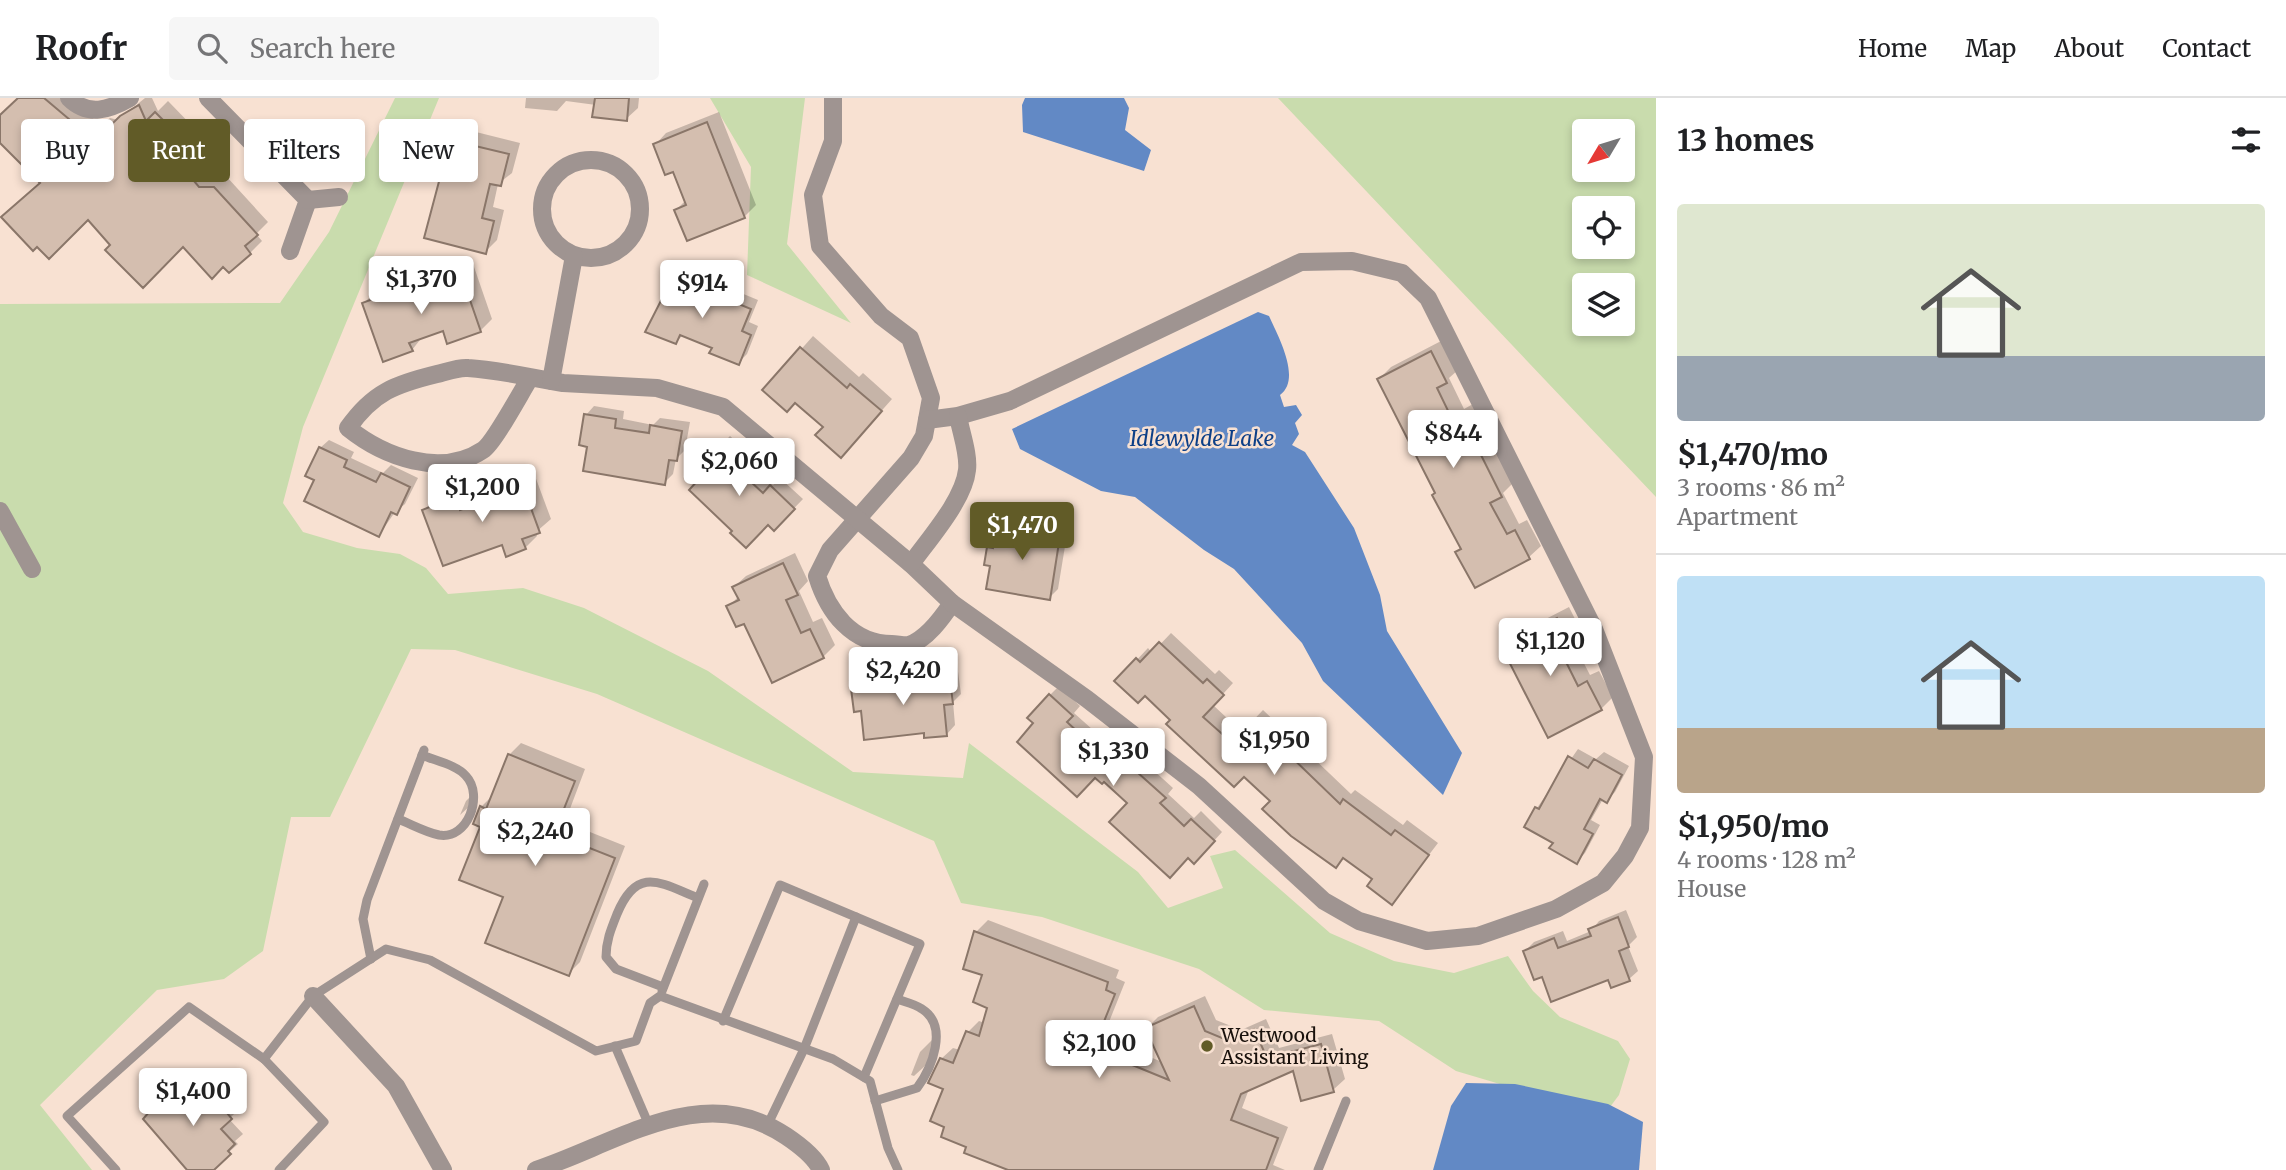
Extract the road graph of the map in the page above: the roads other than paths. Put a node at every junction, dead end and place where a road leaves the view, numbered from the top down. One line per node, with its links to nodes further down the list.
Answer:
1 (69, 98): 2 (street)
2 (130, 98)
3 (208, 98): 6 (street)
4 (833, 98): 12 (street)
5 (339, 197): 6 (street)
6 (308, 200): 7 (street)
7 (290, 251)
8 (574, 256): 8 (street); 10 (street)
9 (530, 378): 9 (street); 10 (street)
10 (551, 381): 14 (street)
11 (958, 416): 12 (street); 15 (street); 17 (street)
12 (927, 420): 14 (street)
13 (0, 511): 16 (street)
14 (856, 520): 15 (street); 17 (street)
15 (911, 564): 17 (street)
16 (32, 569)
17 (952, 603)
18 (398, 819): 18 (lane); 22 (lane)
19 (704, 884): 20 (lane)
20 (698, 898): 23 (lane); 23 (lane)
21 (856, 917): 25 (lane); 26 (lane); 28 (lane)
22 (371, 959): 24 (lane); 27 (lane)
23 (661, 991): 26 (lane); 27 (lane)
24 (313, 996): 29 (lane); 37 (street)
25 (897, 999): 30 (lane); 31 (lane)
26 (723, 1021): 28 (lane)
27 (615, 1045): 33 (lane)
28 (804, 1049): 30 (lane); 34 (lane)
29 (264, 1059): 35 (lane); 36 (lane)
30 (864, 1077): 31 (lane)
31 (875, 1101): 40 (lane)
32 (1346, 1101): 41 (lane)
33 (648, 1123): 34 (street); 38 (street)
34 (768, 1124): 39 (street)
35 (116, 1170)
36 (279, 1170)
37 (443, 1170)
38 (537, 1170)
39 (821, 1170)
40 (898, 1170)
41 (1318, 1170)

